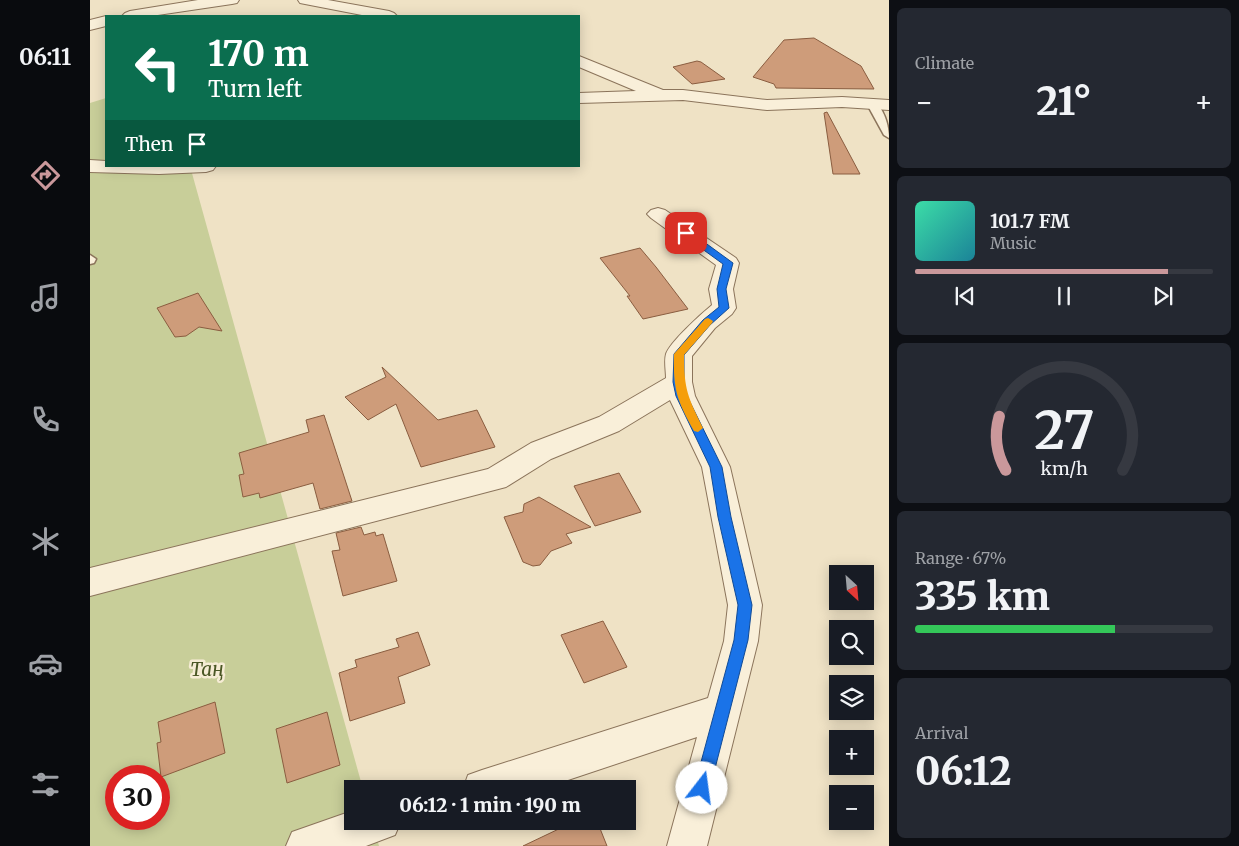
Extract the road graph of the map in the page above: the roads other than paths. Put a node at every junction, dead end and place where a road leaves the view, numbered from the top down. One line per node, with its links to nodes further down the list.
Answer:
1 (232, 0): 3 (street)
2 (305, 0): 4 (street)
3 (135, 15)
4 (384, 15)
5 (105, 21): 6 (street)
6 (90, 25)
7 (580, 61): 8 (street)
8 (661, 95): 9 (street); 11 (street)
9 (580, 98)
10 (770, 98): 11 (street)
11 (808, 102): 12 (street)
12 (881, 104): 13 (lane)
13 (889, 135)
14 (90, 166): 15 (street)
15 (105, 166)
16 (124, 167): 17 (street)
17 (182, 167)
18 (658, 214): 19 (street)
19 (679, 382): 20 (street); 21 (street)
20 (90, 582)
21 (723, 711): 22 (street); 25 (street)
22 (510, 780)
23 (354, 830): 24 (street)
24 (306, 846)
25 (687, 846)

